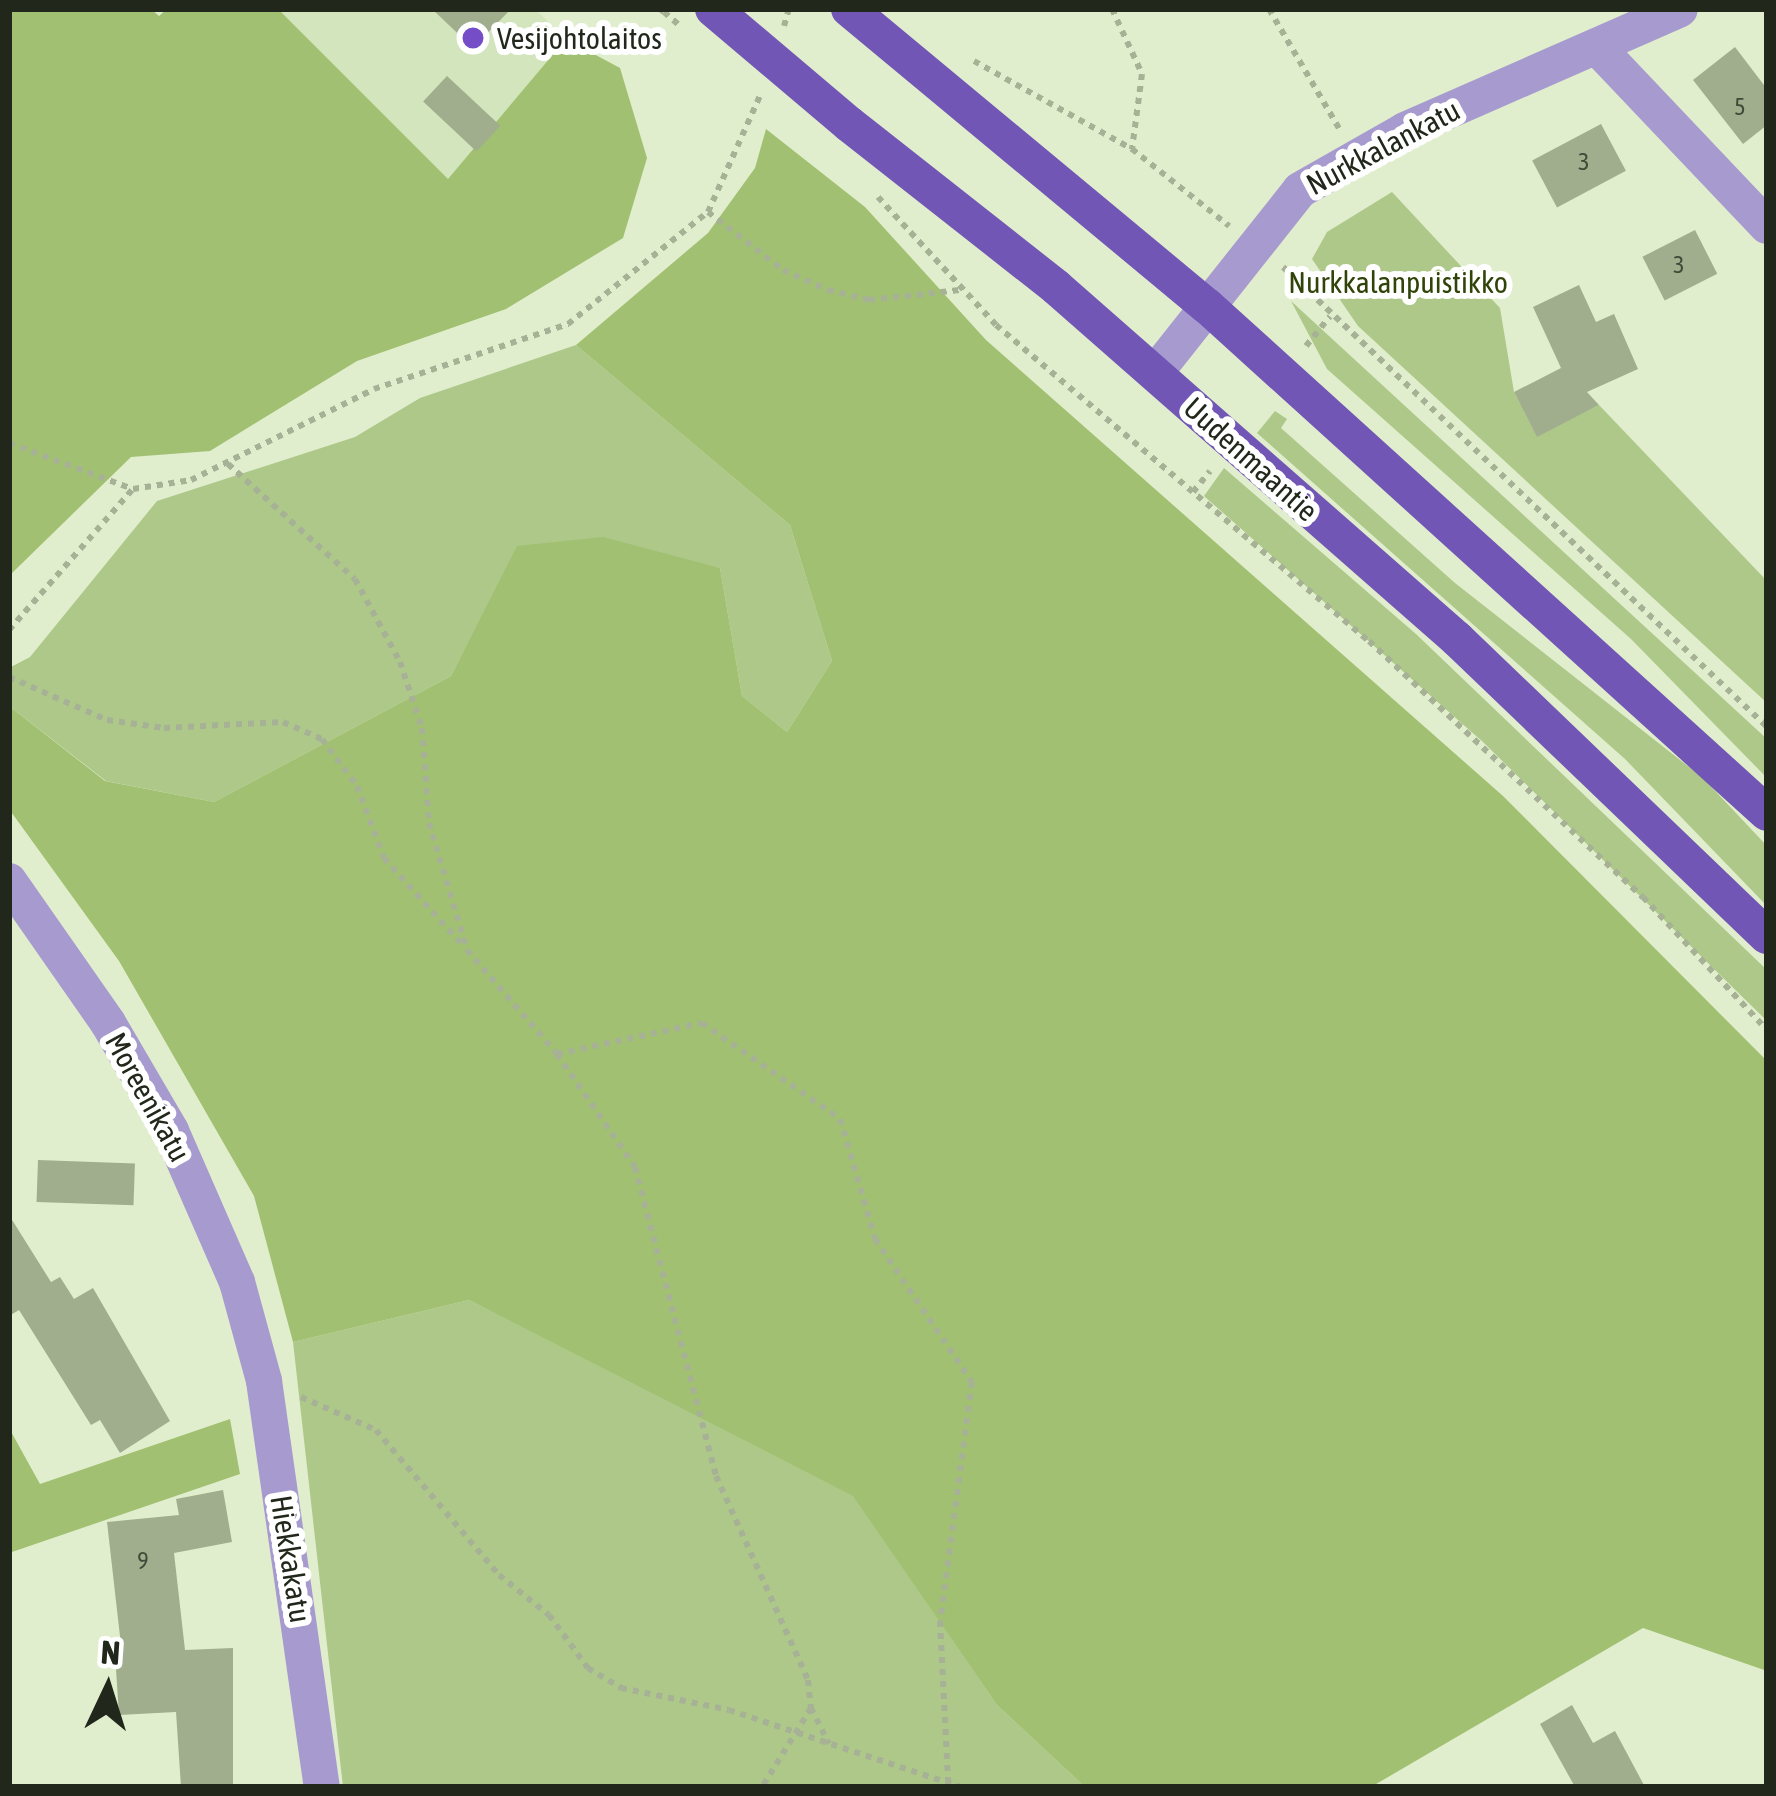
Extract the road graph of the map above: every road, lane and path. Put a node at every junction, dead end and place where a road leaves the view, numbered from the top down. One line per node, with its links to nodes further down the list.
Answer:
1 (713, 9): 20 (main road, Uudenmaantie, bridge)
2 (789, 9): 9 (path)
3 (849, 9): 19 (main road)
4 (1112, 9): 12 (path)
5 (1269, 9): 13 (path)
6 (1680, 9): 7 (street, Nurkkalankatu)
7 (1632, 19): 8 (street, Nurkkalankatu)
8 (1597, 46): 13 (street, Nurkkalankatu); 16 (street)
9 (776, 48)
10 (959, 50): 12 (path)
11 (763, 88): 15 (path)
12 (1132, 149): 17 (path)
13 (1354, 156): 17 (street, Nurkkalankatu)
14 (868, 185): 18 (path)
15 (708, 212): 18 (path); 22 (path)
16 (1767, 226)
17 (1251, 244): 19 (street, Nurkkalankatu); 26 (path)
18 (959, 290): 31 (path)
19 (1207, 306): 20 (street, Nurkkalankatu); 27 (main road)
20 (1155, 373): 29 (main road, Uudenmaantie)
21 (9, 443): 23 (path)
22 (228, 464): 23 (path); 30 (path)
23 (133, 489): 24 (path)
24 (9, 630)
25 (9, 677): 30 (path)
26 (1767, 727)
27 (1767, 813)
28 (9, 881): 33 (street, Moreenikatu)
29 (1767, 935)
30 (467, 950): 32 (path)
31 (1767, 1030)
32 (557, 1054): 35 (path); 38 (path)
33 (251, 1332): 34 (street, Hiekkakatu)
34 (264, 1381): 36 (path); 39 (street, Hiekkakatu)
35 (811, 1708): 36 (path); 37 (path)
36 (798, 1736): 37 (path); 40 (path)
37 (830, 1748): 38 (path)
38 (948, 1781): 41 (path)
39 (322, 1787)
40 (762, 1787)
41 (960, 1787)

